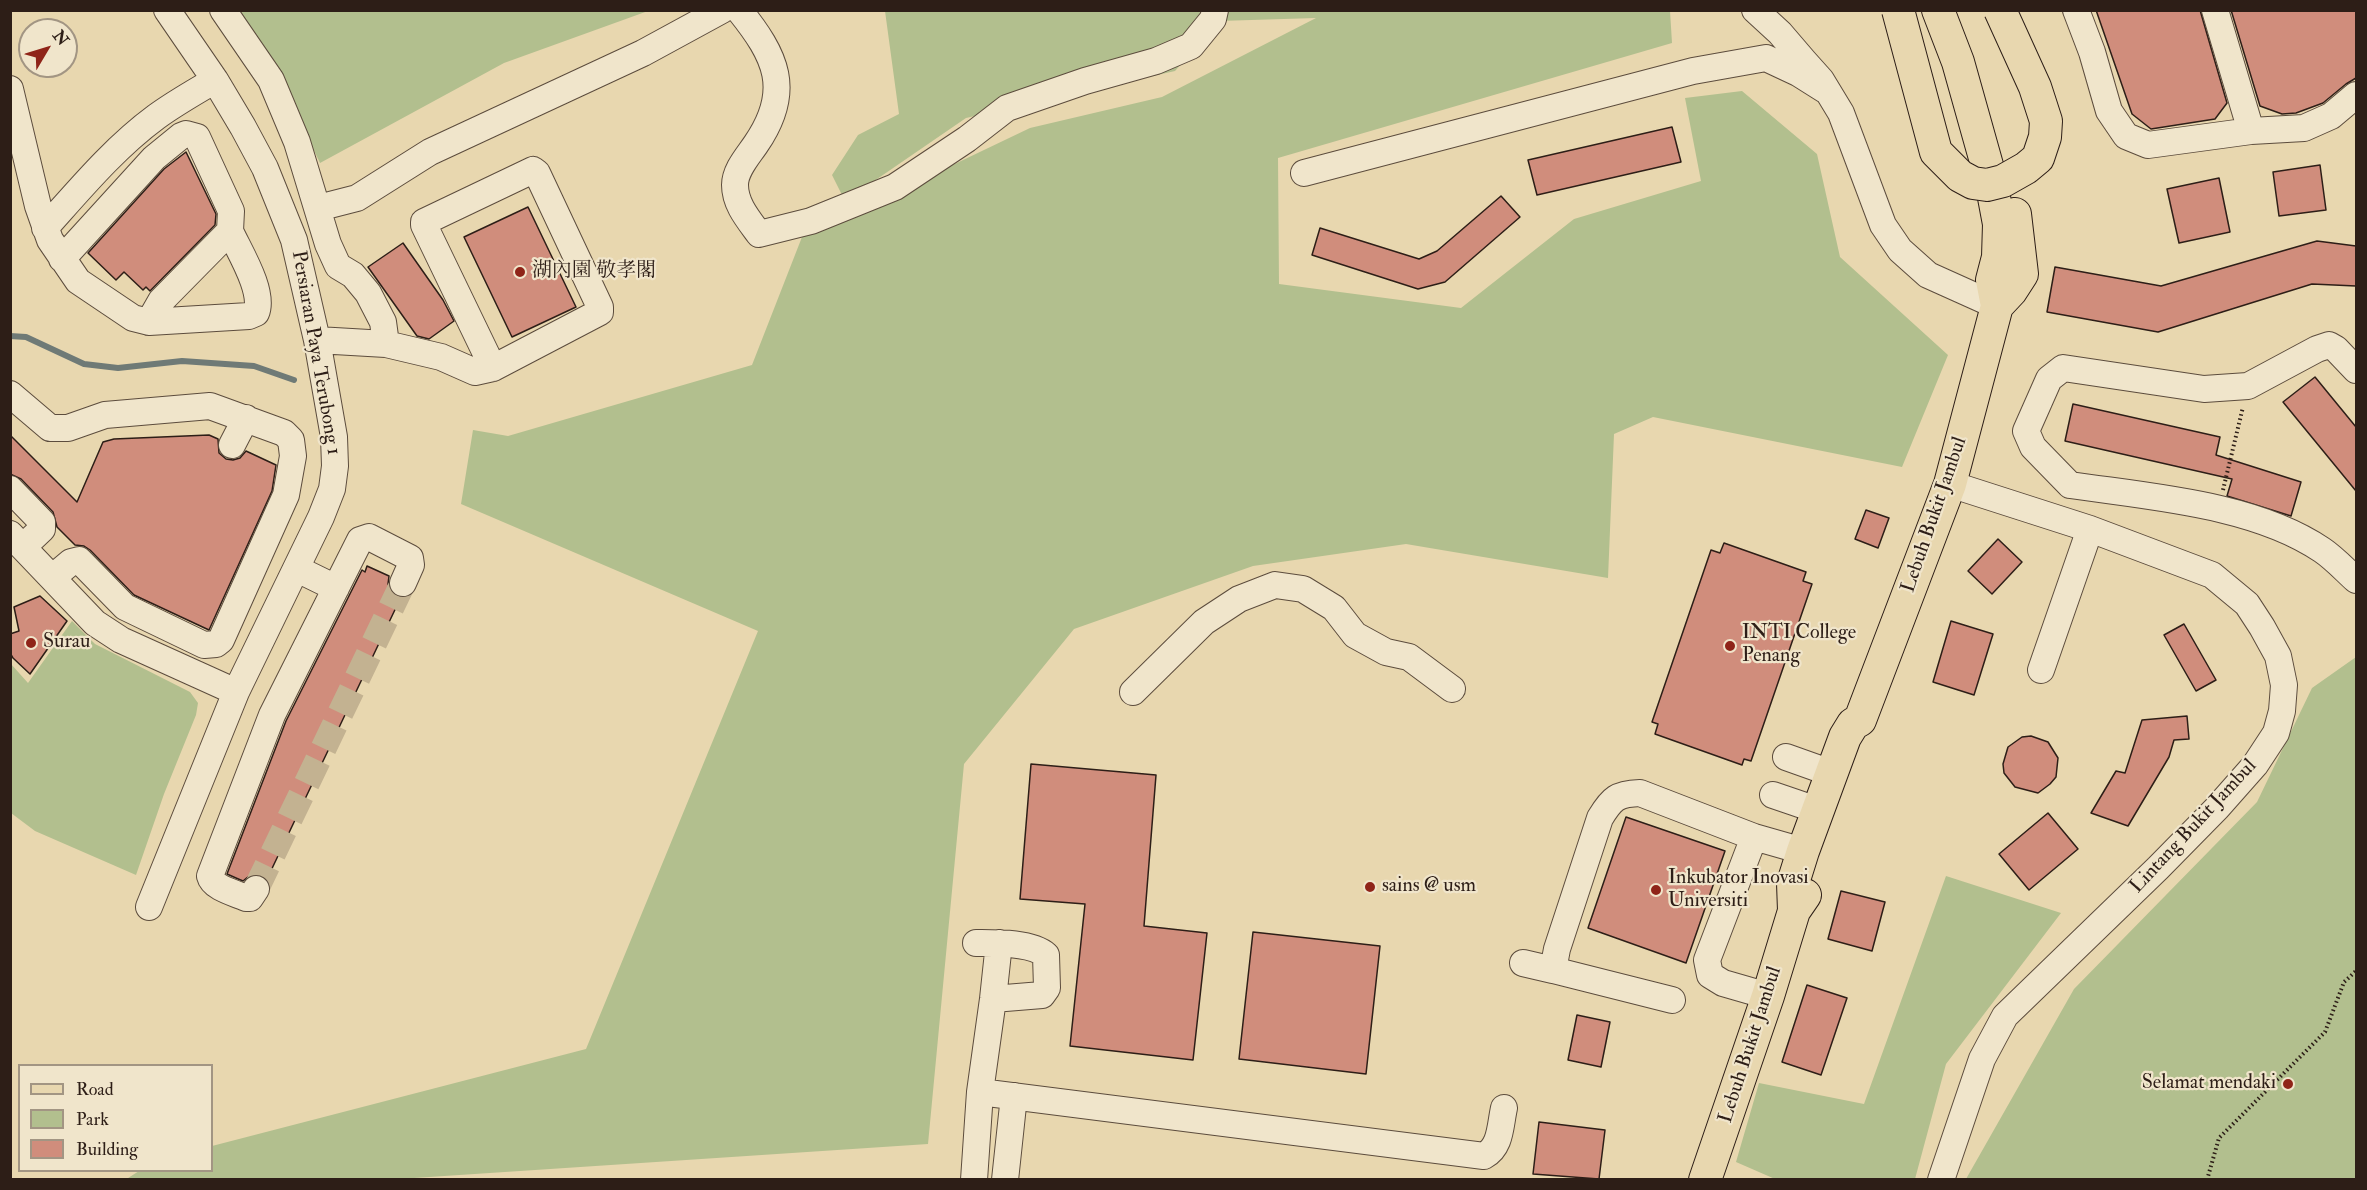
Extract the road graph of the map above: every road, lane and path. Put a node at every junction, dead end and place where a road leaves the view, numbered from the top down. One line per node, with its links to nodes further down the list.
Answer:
1 (223, 10): 19 (street)
2 (722, 10): 19 (street)
3 (739, 10): 4 (street)
4 (1215, 10)
5 (1755, 10): 15 (street)
6 (1898, 10): 9 (main road, bridge)
7 (1938, 10): 23 (main road, Lebuh Bukit Jambul)
8 (1953, 10): 23 (main road, Lebuh Bukit Jambul)
9 (2000, 10)
10 (2076, 10): 17 (street)
11 (2215, 10): 17 (street)
12 (172, 12): 13 (street, Persiaran Paya Terubong 1)
13 (215, 80): 20 (street); 25 (street, Persiaran Paya Terubong 1)
14 (10, 89): 20 (street)
15 (1825, 90): 18 (street); 23 (street)
16 (2356, 95): 17 (street)
17 (2251, 131)
18 (1304, 173)
19 (318, 208): 26 (street)
20 (45, 228): 22 (street)
21 (230, 231): 22 (street); 24 (street); 24 (street)
22 (62, 259): 24 (street)
23 (1997, 306): 33 (main road, Lebuh Bukit Jambul)
24 (149, 322)
25 (317, 340): 26 (street); 40 (street, Persiaran Paya Terubong 1)
26 (386, 344): 27 (street)
27 (493, 368): 27 (street)
28 (2356, 370): 29 (street)
29 (2248, 386): 34 (street); 36 (path)
30 (10, 394): 31 (street)
31 (246, 418): 32 (street); 41 (street)
32 (232, 445)
33 (1950, 484): 37 (street, Lintang Bukit Jambul); 49 (main road, Lebuh Bukit Jambul)
34 (2070, 485): 36 (street); 37 (street)
35 (10, 489): 39 (street)
36 (2218, 507): 42 (street)
37 (2058, 519): 38 (street, Lintang Bukit Jambul)
38 (2090, 529): 45 (street); 71 (street, Lintang Bukit Jambul)
39 (17, 540): 41 (street)
40 (297, 568): 44 (street); 47 (street, Persiaran Paya Terubong 1)
41 (52, 578): 47 (street)
42 (2356, 580)
43 (404, 583): 44 (street)
44 (336, 588): 56 (street)
45 (2041, 670)
46 (1452, 689): 48 (street)
47 (236, 692): 57 (street, Persiaran Paya Terubong 1)
48 (1133, 692)
49 (1860, 720): 51 (main road, Lebuh Bukit Jambul); 58 (main road, Lebuh Bukit Jambul)
50 (1786, 757): 51 (street)
51 (1831, 773): 53 (main road, Lebuh Bukit Jambul)
52 (1773, 795): 53 (street)
53 (1817, 810): 55 (main road, Lebuh Bukit Jambul)
54 (1754, 837): 55 (street); 60 (street); 62 (street)
55 (1803, 851): 58 (main road, Lebuh Bukit Jambul)
56 (256, 889)
57 (149, 907)
58 (1794, 911): 62 (main road, Lebuh Bukit Jambul)
59 (1523, 963): 60 (street)
60 (1553, 970): 64 (street)
61 (2356, 971): 72 (path)
62 (1768, 996): 70 (main road, Lebuh Bukit Jambul)
63 (993, 999): 63 (street); 65 (street)
64 (1672, 1000)
65 (980, 1092): 66 (street); 68 (street)
66 (1014, 1096): 67 (street); 69 (street)
67 (1504, 1108)
68 (974, 1179)
69 (1005, 1179)
70 (1706, 1179)
71 (1941, 1179)
72 (2207, 1179)

